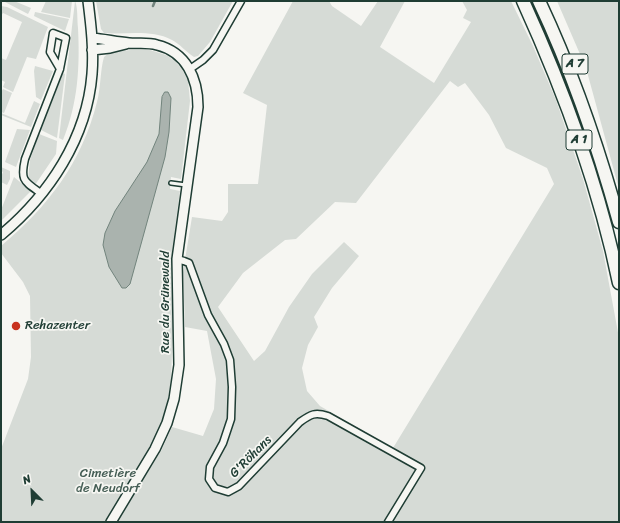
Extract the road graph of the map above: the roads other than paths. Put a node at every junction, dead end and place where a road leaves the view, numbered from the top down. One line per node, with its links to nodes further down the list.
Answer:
1 (88, 1): 6 (main road)
2 (241, 1): 10 (street)
3 (523, 1): 18 (highway, A 1)
4 (539, 1): 11 (highway, A 1)
5 (547, 1): 11 (highway, A 7)
6 (92, 38): 7 (main road, Rue du Grünewald); 8 (main road)
7 (130, 43): 8 (main road, Rue du Grünewald); 10 (main road, Rue du Grünewald)
8 (92, 50): 14 (main road)
9 (60, 68): 9 (street); 14 (street)
10 (190, 69): 13 (main road, Rue du Grünewald)
11 (592, 131): 15 (highway, A 1)
12 (171, 183): 13 (lane)
13 (186, 185): 17 (main road, Rue du Grünewald)
14 (42, 194): 16 (main road)
15 (619, 222)
16 (1, 235)
17 (177, 259): 19 (main road, Rue du Grünewald); 20 (street, G'Röhans)
18 (619, 283)
19 (111, 522)
20 (388, 522)

